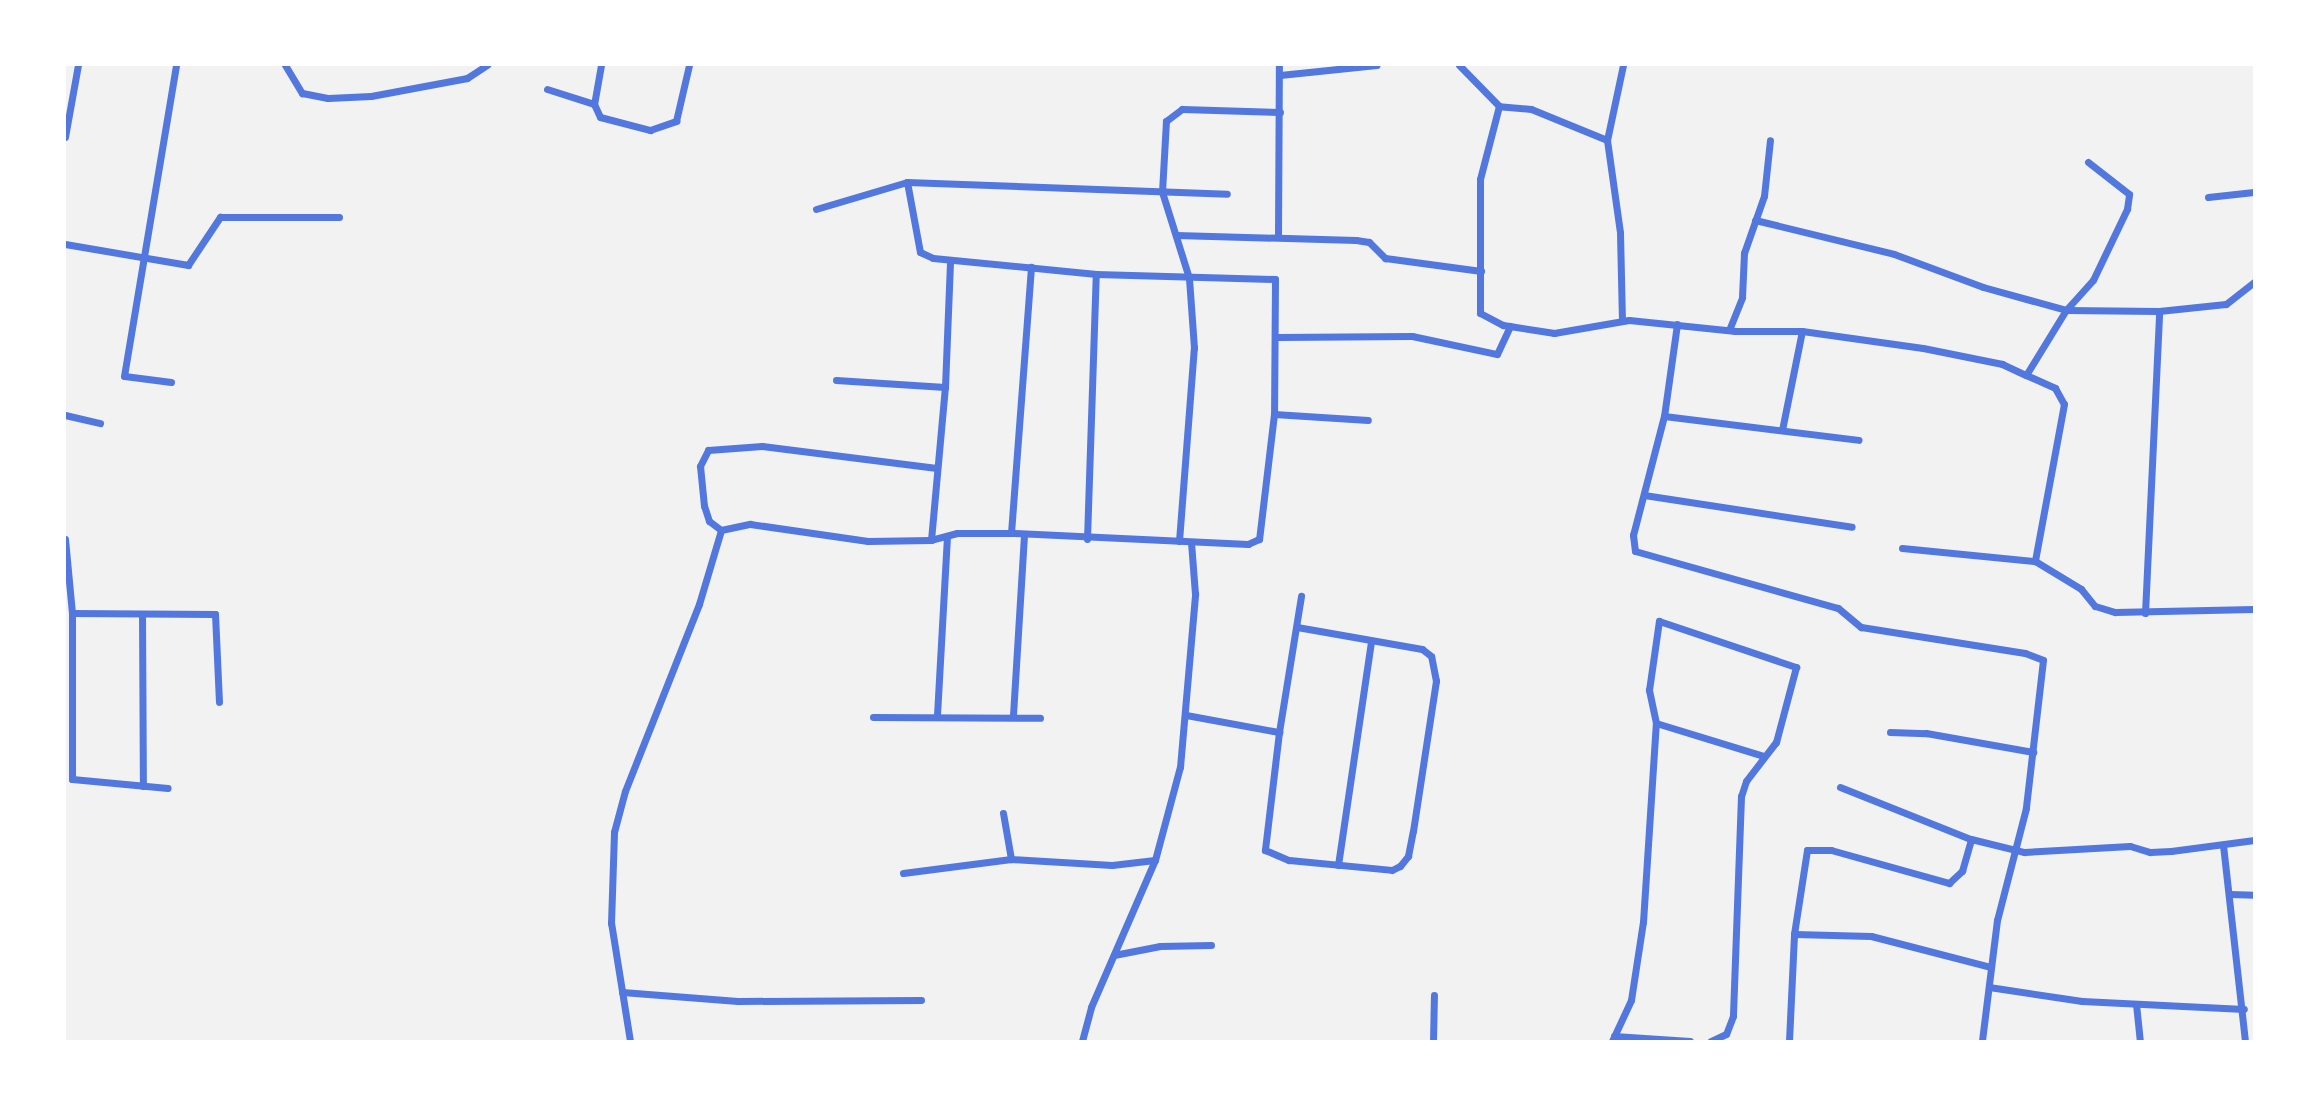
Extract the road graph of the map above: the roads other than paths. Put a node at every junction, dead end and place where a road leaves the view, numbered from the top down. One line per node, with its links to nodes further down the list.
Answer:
1 (78, 65): 16 (street)
2 (176, 65): 31 (street)
3 (285, 65): 4 (street)
4 (487, 65)
5 (601, 65): 13 (street)
6 (689, 65): 13 (street)
7 (1279, 65): 11 (street)
8 (1376, 65): 11 (street)
9 (1459, 65): 14 (street)
10 (1623, 65): 17 (street)
11 (1280, 75): 15 (street)
12 (547, 89): 13 (street)
13 (594, 104)
14 (1499, 106): 17 (street); 34 (street)
15 (1280, 112): 21 (street); 29 (street)
16 (65, 137)
17 (1607, 140): 40 (street)
18 (1770, 140): 27 (street)
19 (2088, 162): 38 (street)
20 (907, 182): 21 (street); 25 (street); 32 (street)
21 (1163, 192): 23 (street); 28 (street)
22 (2254, 192): 24 (street)
23 (1227, 194)
24 (2208, 197)
25 (816, 209)
26 (340, 216): 31 (street)
27 (1755, 220): 38 (street); 43 (street)
28 (1176, 235): 29 (street); 36 (street)
29 (1278, 236): 34 (street)
30 (65, 244): 31 (street)
31 (142, 257): 48 (street)
32 (950, 262): 33 (street); 49 (street)
33 (1031, 267): 35 (street); 61 (street)
34 (1481, 271): 42 (street)
35 (1096, 274): 36 (street); 65 (street)
36 (1189, 278): 45 (street); 67 (street)
37 (2254, 282): 39 (street)
38 (2066, 310): 39 (street); 46 (street)
39 (2159, 311): 74 (street)
40 (1622, 320): 41 (street); 42 (street)
41 (1677, 324): 43 (street); 52 (street)
42 (1510, 326): 45 (street)
43 (1729, 331): 44 (street)
44 (1802, 331): 46 (street); 55 (street)
45 (1278, 337): 50 (street)
46 (2026, 374): 70 (street)
47 (836, 380): 49 (street)
48 (171, 382)
49 (945, 387): 57 (street)
50 (1274, 414): 53 (street); 68 (street)
51 (65, 415): 54 (street)
52 (1664, 416): 55 (street); 58 (street)
53 (1368, 420)
54 (100, 423)
55 (1782, 430): 56 (street)
56 (1859, 440)
57 (935, 468): 60 (street); 66 (street)
58 (1644, 495): 59 (street); 87 (street)
59 (1852, 527)
60 (721, 530): 66 (street); 108 (street)
61 (1011, 533): 62 (street); 63 (street)
62 (1024, 534): 65 (street); 80 (street)
63 (947, 537): 66 (street); 79 (street)
64 (65, 539): 73 (street)
65 (1087, 539): 67 (street)
66 (931, 540)
67 (1179, 541): 68 (street)
68 (1191, 542): 81 (street)
69 (1902, 548): 70 (street)
70 (2035, 561): 74 (street)
71 (1301, 596): 76 (street)
72 (2254, 609): 74 (street)
73 (72, 613): 75 (street); 89 (street)
74 (2145, 613)
75 (142, 614): 78 (street); 89 (street)
76 (1297, 627): 77 (street); 85 (street)
77 (1371, 641): 99 (street); 99 (street)
78 (219, 702)
79 (937, 715): 80 (street); 82 (street)
80 (1013, 715): 83 (street)
81 (1186, 715): 85 (street); 98 (street)
82 (873, 717)
83 (1040, 718)
84 (1656, 723): 88 (street); 88 (street); 113 (street)
85 (1279, 732): 99 (street)
86 (1890, 732): 87 (street)
87 (2033, 752): 96 (street)
88 (1763, 756): 118 (street)
89 (143, 786): 91 (street)
90 (1840, 787): 93 (street)
91 (168, 788)
92 (1003, 813): 97 (street)
93 (1971, 839): 96 (street); 103 (street)
94 (2254, 839): 95 (street)
95 (2223, 845): 96 (street); 101 (street)
96 (2014, 850): 106 (street)
97 (1011, 859): 98 (street); 100 (street)
98 (1155, 860): 105 (street)
99 (1338, 865)
100 (903, 873)
101 (2230, 894): 102 (street); 112 (street)
102 (2254, 895)
103 (1794, 934): 106 (street); 119 (street)
104 (1211, 945): 105 (street)
105 (1114, 956): 115 (street)
106 (1991, 967): 107 (street)
107 (1990, 987): 111 (street); 120 (street)
108 (622, 992): 110 (street); 114 (street)
109 (1434, 995): 116 (street)
110 (921, 1000)
111 (2136, 1004): 112 (street); 121 (street)
112 (2244, 1009): 122 (street)
113 (1613, 1039): 117 (street)
114 (629, 1041)
115 (1082, 1041)
116 (1433, 1041)
117 (1690, 1041)
118 (1710, 1041)
119 (1789, 1041)
120 (1982, 1041)
121 (2140, 1041)
122 (2245, 1041)

